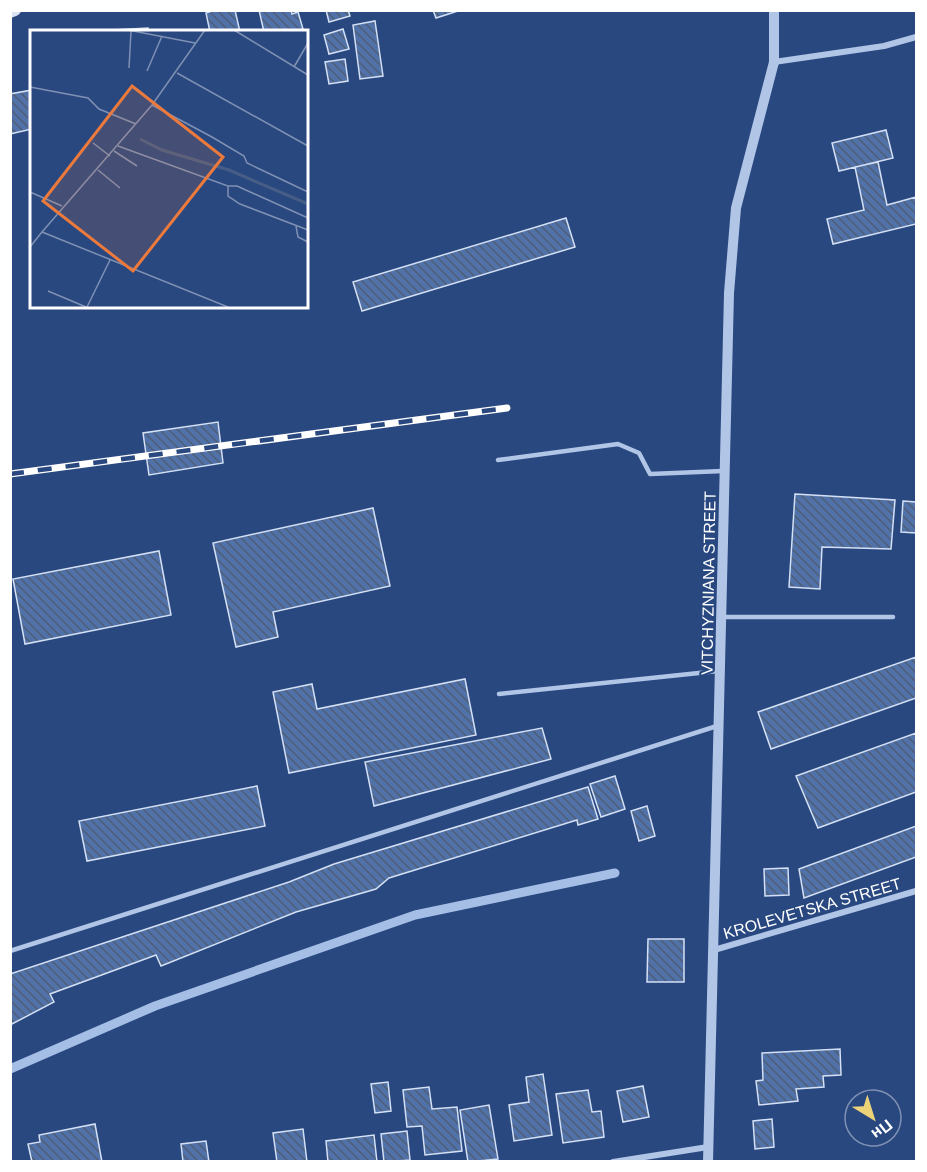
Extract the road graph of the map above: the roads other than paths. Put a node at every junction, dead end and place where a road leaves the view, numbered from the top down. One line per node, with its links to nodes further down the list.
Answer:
1 (15, 10): 3 (main road)
2 (774, 10): 5 (street, VITCHYZNIANA STREET)
3 (10, 12)
4 (916, 37): 5 (street)
5 (774, 62): 7 (street, VITCHYZNIANA STREET)
6 (498, 460): 7 (lane)
7 (726, 471): 8 (street, VITCHYZNIANA STREET)
8 (722, 617): 9 (lane); 10 (street, VITCHYZNIANA STREET)
9 (894, 617)
10 (721, 671): 11 (lane); 12 (street, VITCHYZNIANA STREET)
11 (499, 694)
12 (719, 725): 14 (street, VITCHYZNIANA STREET); 15 (lane)
13 (916, 891): 14 (street, KROLEVETSKA STREET)
14 (714, 950): 16 (street, VITCHYZNIANA STREET)
15 (10, 951)
16 (708, 1147): 17 (street); 18 (street, VITCHYZNIANA STREET)
17 (613, 1161)
18 (708, 1161)

